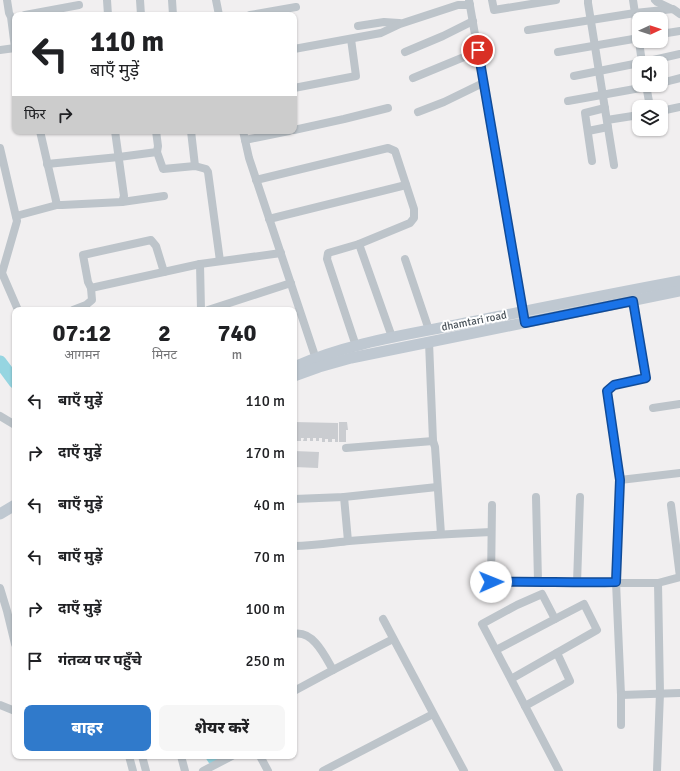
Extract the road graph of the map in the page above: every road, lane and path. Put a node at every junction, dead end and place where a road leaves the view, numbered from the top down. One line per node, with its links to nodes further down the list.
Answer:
1 (7, 0): 25 (street)
2 (107, 0): 16 (street)
3 (140, 0): 17 (street)
4 (172, 0): 18 (street)
5 (216, 0): 19 (street)
6 (492, 0): 7 (street)
7 (556, 0)
8 (588, 0): 27 (street)
9 (633, 0): 21 (street)
10 (655, 0): 14 (street)
11 (470, 1): 26 (street); 28 (street)
12 (79, 5): 15 (street)
13 (296, 7): 20 (street)
14 (673, 9): 22 (street); 24 (street)
15 (40, 12)
16 (108, 12)
17 (141, 12)
18 (174, 12)
19 (218, 12)
20 (267, 12)
21 (635, 12)
22 (644, 12)
23 (632, 14): 27 (street)
24 (680, 14)
25 (12, 16)
26 (473, 21): 39 (street); 40 (street)
27 (591, 21): 30 (street); 35 (street)
28 (400, 24): 29 (street); 33 (street)
29 (358, 26)
30 (528, 30)
31 (680, 31): 32 (street)
32 (668, 33)
33 (351, 38): 37 (street); 51 (street)
34 (632, 40): 35 (street)
35 (594, 45): 41 (street); 45 (street)
36 (12, 48): 38 (street)
37 (297, 48)
38 (0, 50)
39 (478, 50): 47 (street); 50 (street)
40 (405, 52)
41 (558, 52)
42 (680, 54): 43 (street)
43 (668, 57)
44 (632, 65): 45 (street)
45 (599, 71): 46 (street); 53 (street)
46 (574, 76)
47 (413, 78)
48 (680, 78): 49 (street)
49 (668, 81)
50 (483, 82): 59 (street); 101 (street)
51 (297, 87)
52 (632, 89): 53 (street)
53 (603, 95): 54 (street); 57 (street)
54 (568, 101)
55 (680, 107): 58 (street)
56 (388, 108): 62 (street)
57 (605, 108): 61 (street); 63 (street)
58 (668, 110)
59 (418, 112)
60 (632, 117): 61 (street)
61 (608, 124): 63 (street); 77 (street)
62 (297, 129)
63 (588, 131): 74 (street)
64 (41, 134): 75 (street)
65 (115, 134): 73 (street)
66 (156, 134): 72 (street)
67 (191, 134): 76 (street)
68 (244, 134): 70 (street)
69 (274, 134): 70 (street)
70 (245, 140): 78 (street)
71 (0, 148): 83 (street)
72 (157, 152): 73 (street); 76 (street)
73 (119, 157): 75 (street); 81 (street)
74 (592, 161)
75 (47, 164): 82 (street)
76 (195, 166): 88 (street)
77 (614, 166)
78 (256, 180): 79 (street); 84 (street)
79 (406, 185): 84 (street); 85 (street)
80 (164, 196): 81 (street)
81 (122, 202): 82 (street)
82 (57, 204): 83 (street)
83 (16, 216): 90 (street)
84 (269, 219): 86 (street)
85 (359, 244): 103 (street); 105 (street)
86 (281, 254): 88 (street); 93 (street)
87 (405, 259): 102 (street)
88 (220, 261): 89 (street)
89 (200, 264): 91 (street); 99 (street)
90 (1, 270): 97 (street)
91 (164, 272): 94 (street); 94 (street)
92 (680, 281): 101 (main road, dhamtari road)
93 (291, 283): 100 (street); 106 (street)
94 (92, 288): 98 (street)
95 (680, 291): 96 (main road)
96 (633, 301): 101 (main road); 116 (street)
97 (17, 307)
98 (81, 307)
99 (201, 307)
100 (217, 307)
101 (524, 317): 102 (main road, dhamtari road); 104 (main road)
102 (428, 330): 103 (main road, dhamtari road)
103 (392, 338): 105 (main road, dhamtari road)
104 (429, 342): 106 (main road); 113 (street)
105 (356, 346): 106 (main road, dhamtari road)
106 (318, 363): 107 (main road, dhamtari road); 108 (main road)
107 (297, 366)
108 (297, 374)
109 (680, 404): 110 (street)
110 (653, 408)
111 (0, 416): 112 (street)
112 (12, 424)
113 (433, 441): 114 (street); 117 (street)
114 (346, 448)
115 (680, 473): 116 (street)
116 (620, 480): 131 (street)
117 (437, 487): 118 (street); 127 (street)
118 (344, 496): 121 (street); 128 (street)
119 (536, 497): 130 (street)
120 (580, 497): 132 (street)
121 (297, 499)
122 (492, 505): 126 (street)
123 (670, 505): 133 (street)
124 (7, 510): 125 (main road)
125 (0, 522)
126 (491, 532): 127 (street); 130 (street)
127 (440, 534): 128 (street)
128 (348, 541): 129 (street)
129 (297, 546)
130 (538, 581): 132 (street)
131 (616, 582): 132 (street); 133 (street); 148 (street)
132 (577, 583)
133 (658, 583): 146 (street)
134 (0, 588): 135 (street)
135 (3, 612): 139 (street)
136 (383, 619): 140 (street)
137 (555, 620): 141 (street); 141 (street); 142 (street)
138 (297, 633): 143 (street)
139 (12, 636)
140 (393, 639): 143 (street); 152 (street)
141 (496, 650): 144 (street)
142 (558, 653): 144 (street); 150 (street)
143 (332, 670): 145 (street)
144 (511, 679): 150 (street)
145 (297, 689)
146 (660, 693): 147 (street); 148 (street); 167 (street)
147 (680, 693)
148 (621, 694): 153 (street)
149 (0, 704): 151 (street)
150 (525, 706): 166 (street)
151 (12, 710)
152 (433, 714): 164 (street); 165 (street)
153 (621, 725)
154 (130, 759): 159 (street)
155 (143, 759): 160 (street)
156 (182, 759): 161 (street)
157 (226, 759): 162 (street)
158 (262, 759): 163 (street)
159 (133, 771)
160 (146, 771)
161 (185, 771)
162 (203, 771)
163 (268, 771)
164 (323, 771)
165 (464, 771)
166 (559, 771)
167 (658, 771)

